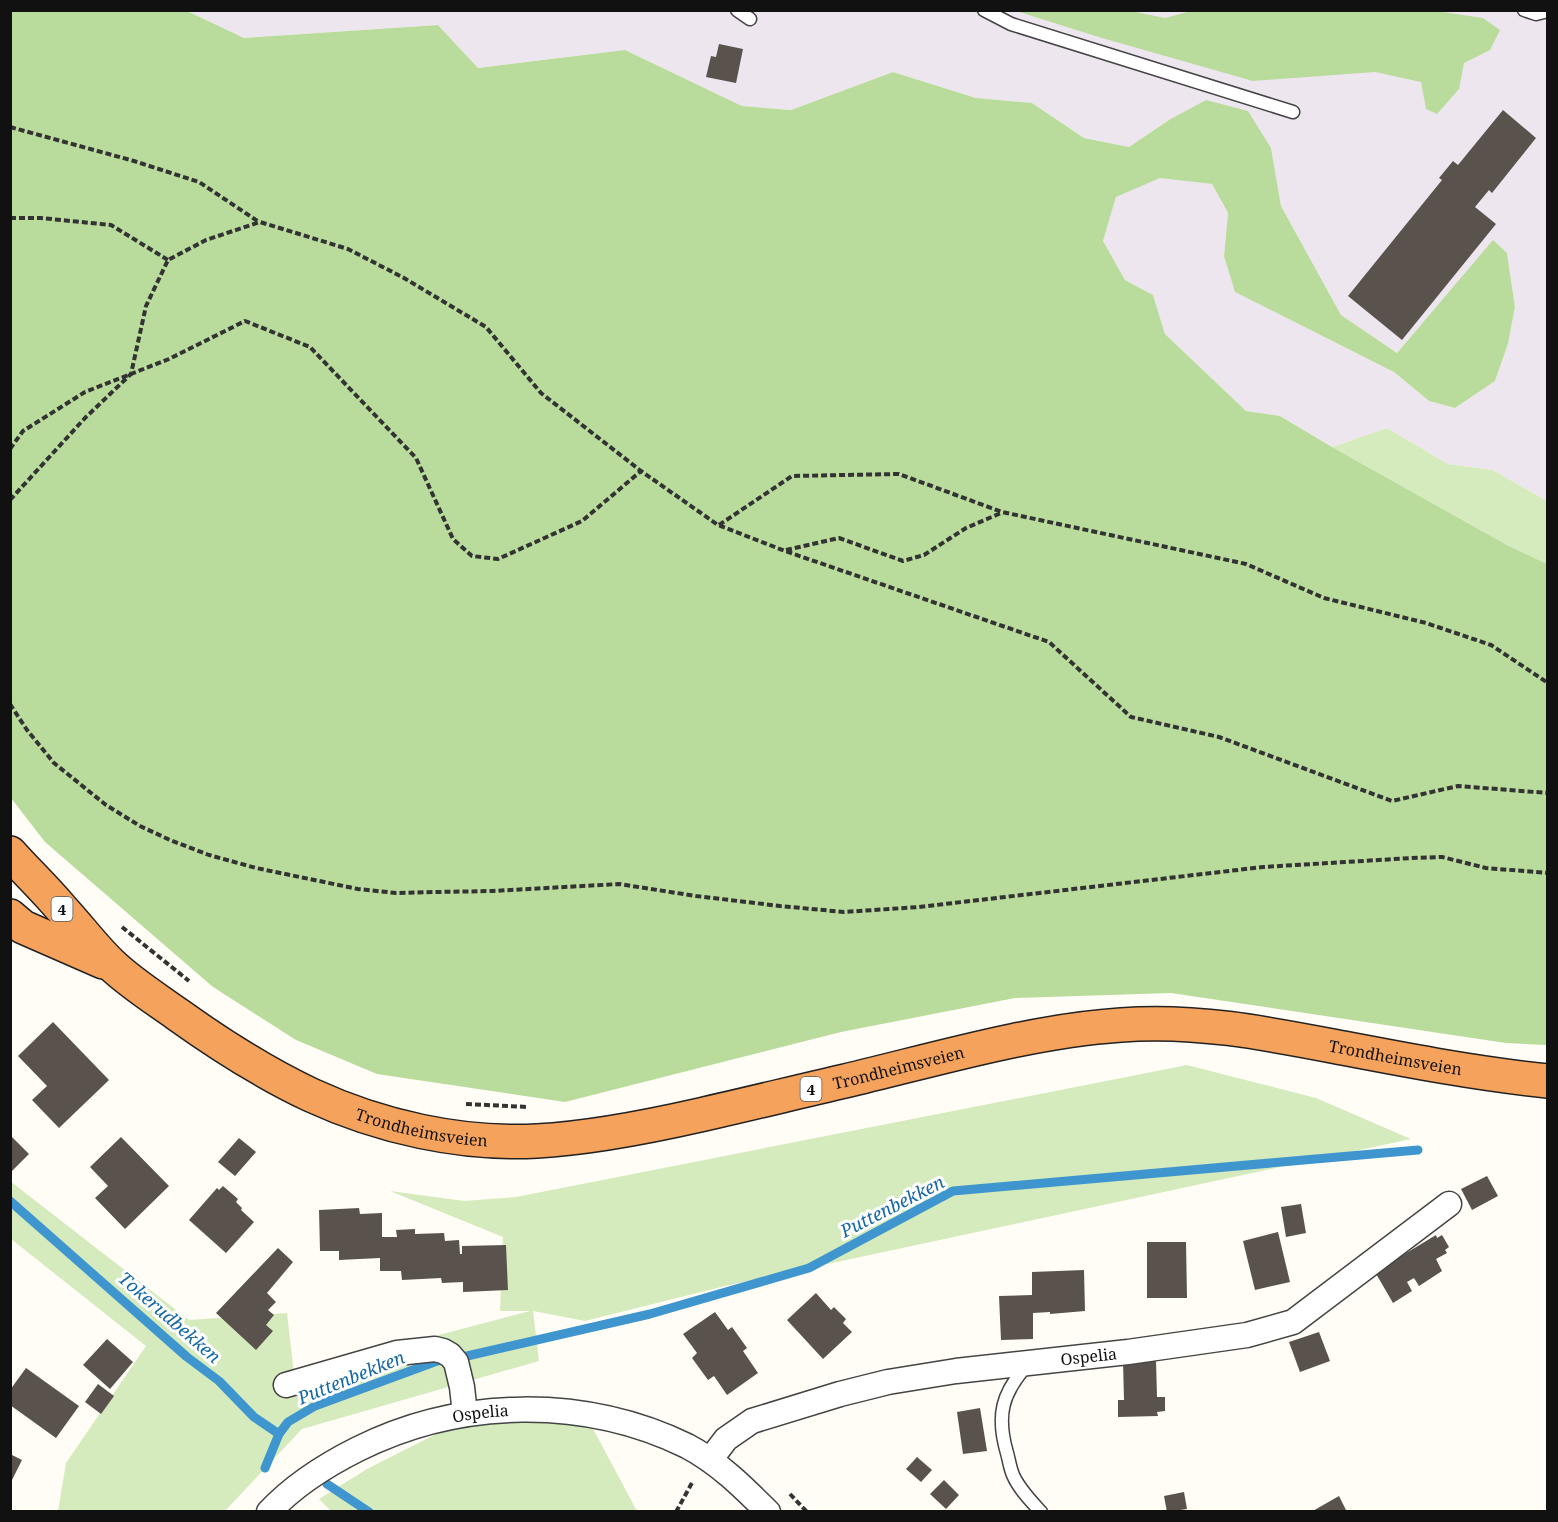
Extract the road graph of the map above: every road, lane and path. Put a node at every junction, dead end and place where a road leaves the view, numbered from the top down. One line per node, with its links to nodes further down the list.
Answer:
1 (737, 10): 5 (lane)
2 (984, 10): 6 (lane)
3 (1524, 10): 4 (lane)
4 (1548, 11)
5 (750, 19)
6 (1293, 112)
7 (10, 127): 9 (path)
8 (10, 218): 10 (path)
9 (260, 222): 10 (path); 13 (path)
10 (168, 260): 11 (path)
11 (131, 374): 12 (path); 13 (path); 14 (path)
12 (10, 449)
13 (641, 471): 16 (path)
14 (10, 500)
15 (1002, 512): 16 (path); 17 (path); 18 (path)
16 (718, 525): 17 (path)
17 (785, 551): 20 (path)
18 (1548, 683)
19 (10, 704): 22 (path)
20 (1548, 793)
21 (10, 853): 25 (highway, Trondheimsveien / 4)
22 (1548, 873)
23 (10, 916): 25 (highway, Trondheimsveien / 4)
24 (121, 925): 26 (path)
25 (112, 966): 27 (highway, Trondheimsveien / 4)
26 (197, 987)
27 (1548, 1081)
28 (460, 1103): 29 (path)
29 (538, 1107)
30 (1449, 1204): 31 (street, Ospelia)
31 (1029, 1363): 34 (street, Ospelia); 38 (lane)
32 (286, 1385): 33 (street)
33 (465, 1414): 34 (street, Ospelia); 35 (street, Ospelia)
34 (710, 1460): 36 (path); 37 (street, Ospelia)
35 (269, 1512)
36 (676, 1512)
37 (768, 1512)
38 (1041, 1512)

